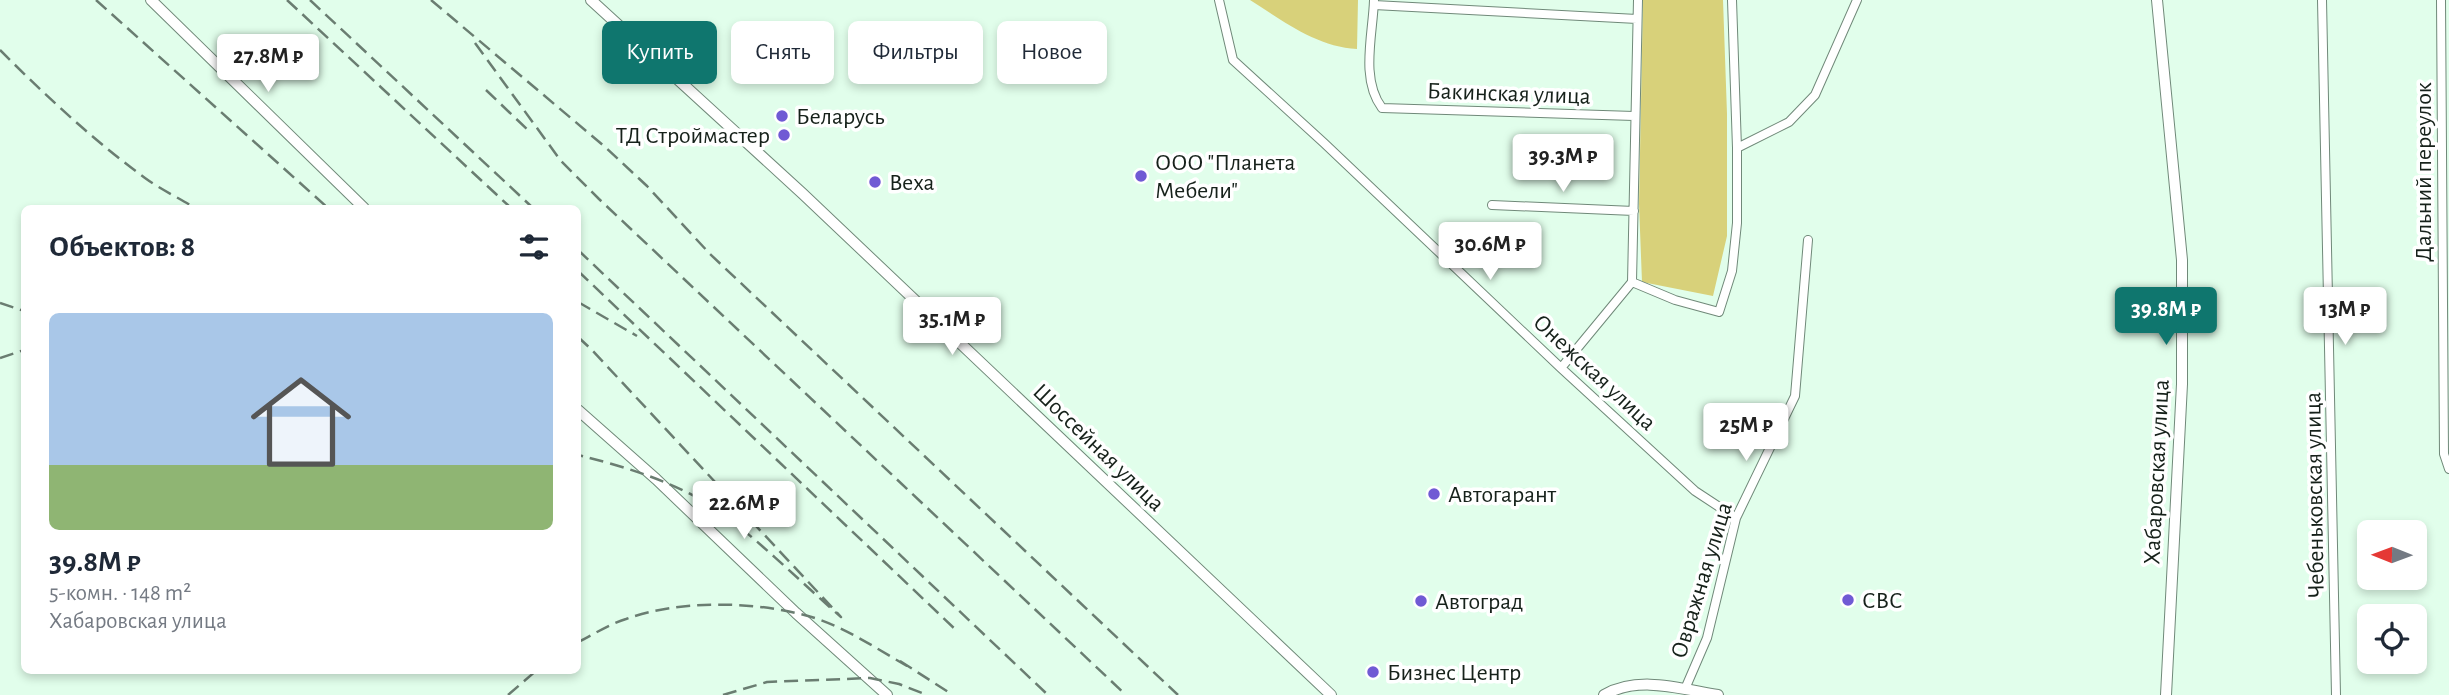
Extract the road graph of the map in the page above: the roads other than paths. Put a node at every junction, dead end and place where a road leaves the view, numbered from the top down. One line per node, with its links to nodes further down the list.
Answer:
1 (151, 0): 14 (street)
2 (592, 0): 25 (street, Шоссейная улица)
3 (1219, 0): 19 (street, Онежская улица)
4 (1638, 0): 11 (street)
5 (1732, 0): 13 (street)
6 (1857, 0): 13 (street)
7 (2157, 0): 28 (street, Хабаровская улица)
8 (2322, 0): 29 (street, Чебеньковская улица)
9 (2441, 0): 21 (street, Дальний переулок)
10 (1374, 3): 11 (street); 12 (street, Бакинская улица)
11 (1637, 19): 12 (street)
12 (1634, 116): 16 (street)
13 (1737, 148): 18 (street)
14 (361, 205)
15 (1492, 205): 16 (street)
16 (1634, 211): 18 (street)
17 (1808, 240): 22 (street, Овражная улица)
18 (1632, 282): 19 (street)
19 (1561, 368): 22 (street, Онежская улица)
20 (581, 413): 24 (street)
21 (2449, 469)
22 (1736, 519): 23 (street, Овражная улица)
23 (1685, 689): 26 (street); 27 (street)
24 (887, 695)
25 (1331, 695)
26 (1604, 695)
27 (1718, 695)
28 (2166, 695)
29 (2336, 695)

